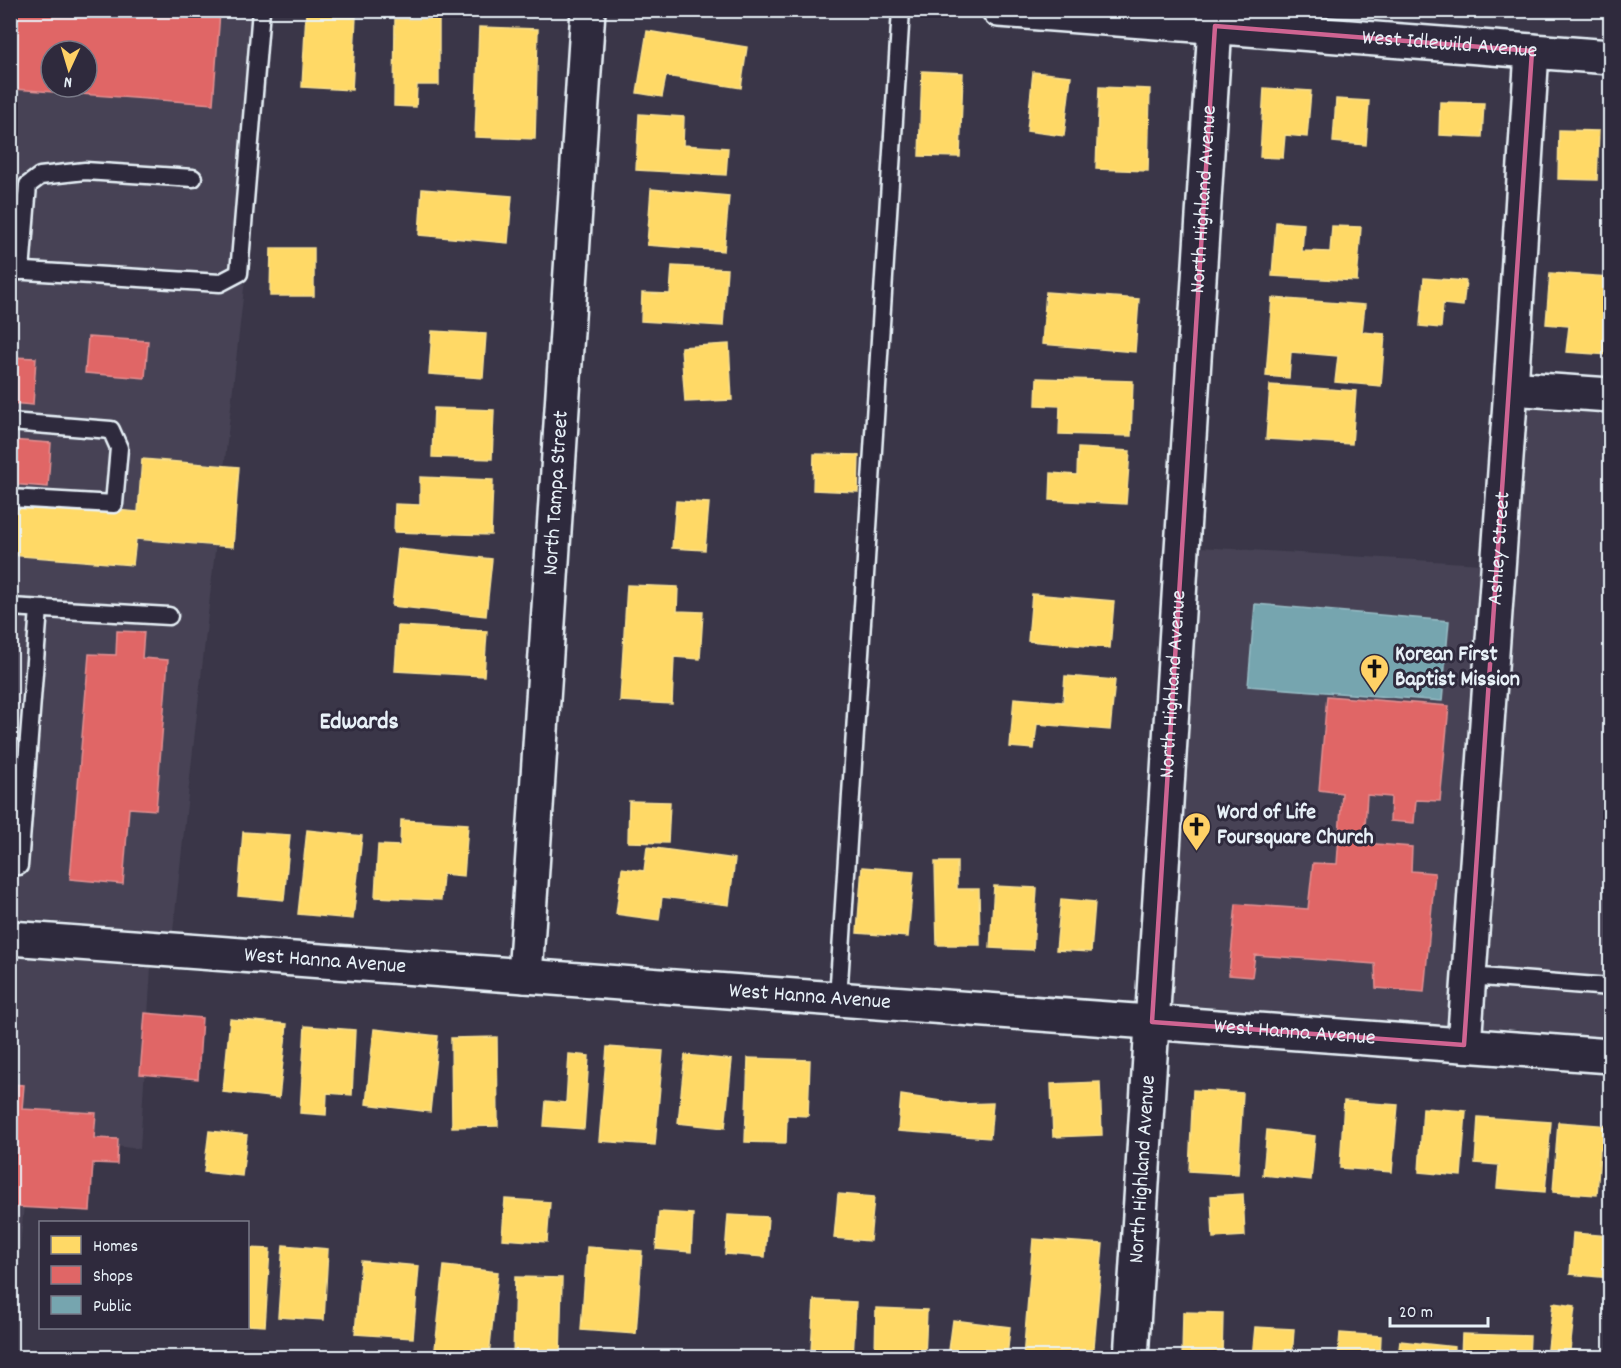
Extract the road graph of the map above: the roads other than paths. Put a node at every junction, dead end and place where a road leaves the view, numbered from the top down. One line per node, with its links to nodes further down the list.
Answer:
1 (261, 10): 9 (lane)
2 (588, 10): 20 (street, North Tampa Street)
3 (901, 10): 23 (lane)
4 (999, 10): 5 (street, West Idlewild Avenue)
5 (1216, 18): 6 (street, West Idlewild Avenue); 24 (street, North Highland Avenue)
6 (1532, 51): 7 (street, West Idlewild Avenue); 10 (street, Ashley Street)
7 (1611, 57)
8 (193, 178): 9 (lane)
9 (16, 270)
10 (1511, 387): 11 (street); 21 (street, Ashley Street)
11 (1611, 395)
12 (10, 422): 13 (lane)
13 (10, 498)
14 (10, 607): 15 (lane)
15 (39, 609): 16 (lane); 17 (lane)
16 (169, 616)
17 (18, 776): 18 (lane)
18 (10, 866)
19 (10, 938): 20 (street, West Hanna Avenue)
20 (525, 976): 23 (street, West Hanna Avenue)
21 (1469, 976): 22 (lane); 25 (street, Ashley Street)
22 (1611, 987)
23 (838, 999): 24 (street, West Hanna Avenue)
24 (1152, 1022): 25 (street, West Hanna Avenue); 27 (street, North Highland Avenue)
25 (1464, 1045): 26 (street, West Hanna Avenue)
26 (1611, 1056)
27 (1131, 1358)

